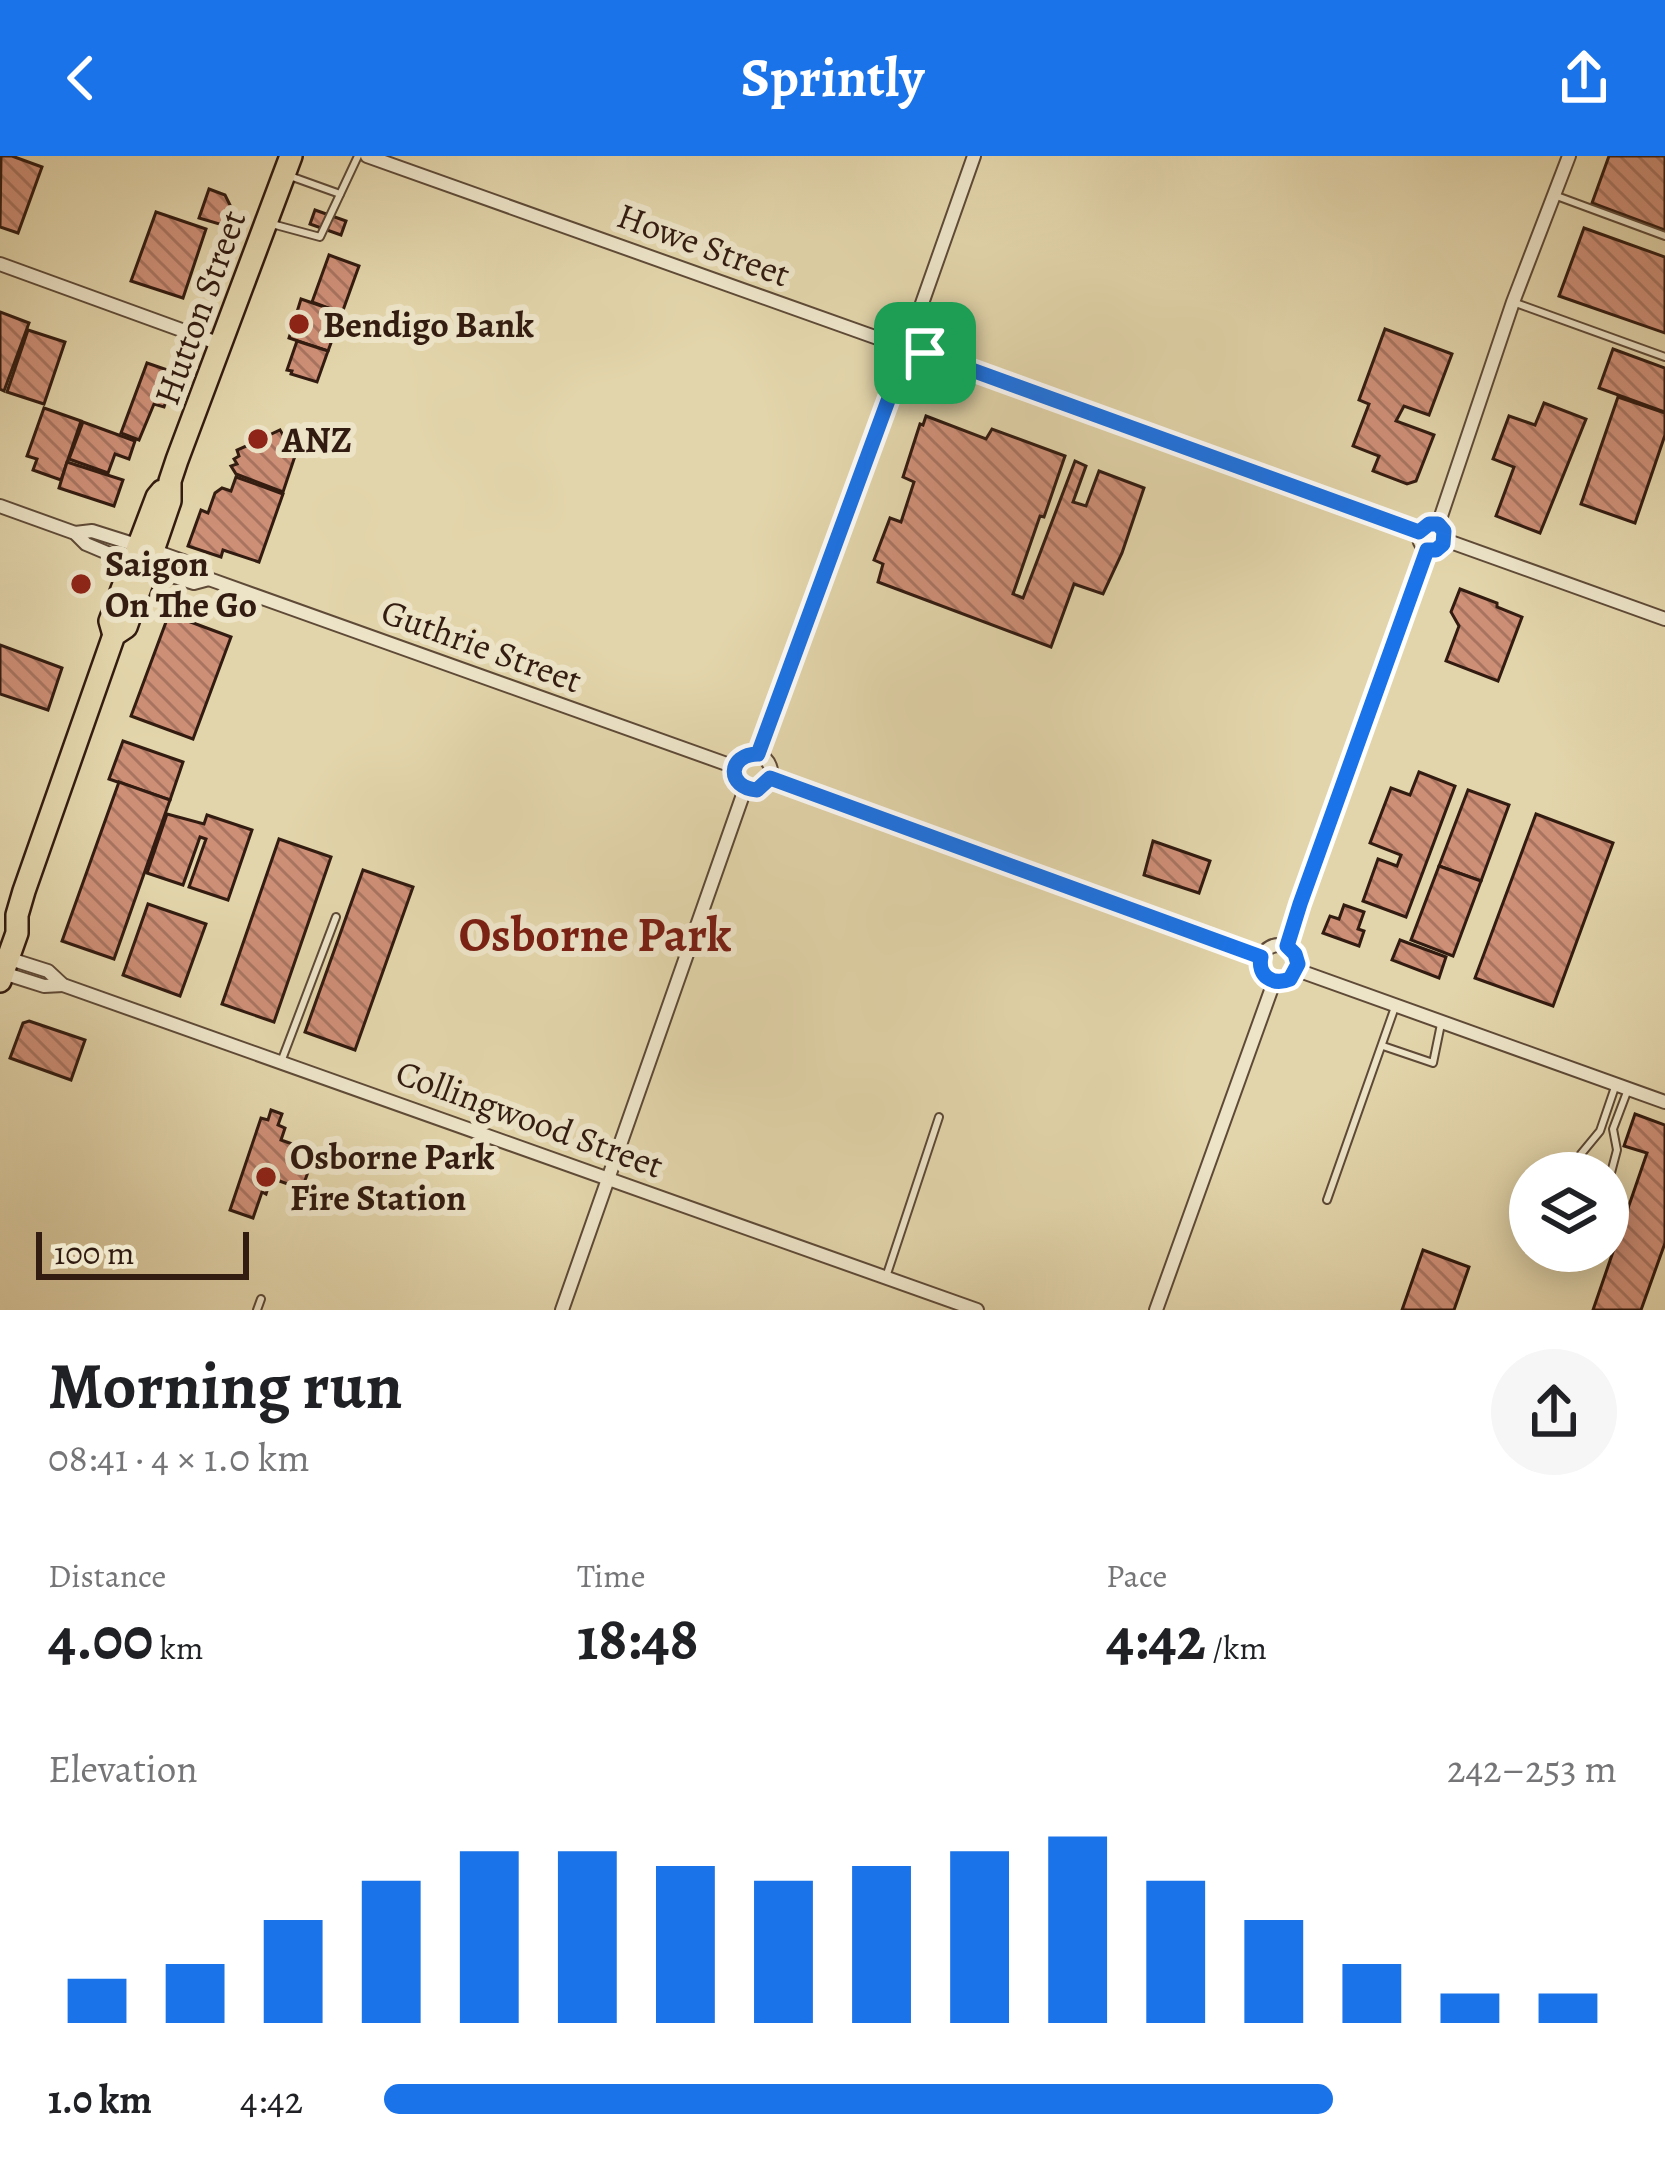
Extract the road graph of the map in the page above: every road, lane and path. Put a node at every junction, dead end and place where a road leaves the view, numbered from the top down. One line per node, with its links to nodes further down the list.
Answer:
1 (363, 156): 5 (lane); 12 (street, Howe Street)
2 (974, 156): 11 (street)
3 (1569, 156): 6 (street)
4 (288, 165): 5 (lane); 7 (main road, Hutton Street)
5 (340, 194): 7 (lane)
6 (1554, 195): 8 (lane); 10 (street)
7 (265, 223): 13 (main road, Hutton Street)
8 (1665, 236)
9 (0, 264): 13 (street)
10 (1514, 302): 15 (lane); 18 (street)
11 (913, 328): 12 (street); 14 (street)
12 (886, 341): 16 (street)
13 (220, 344): 22 (main road, Hutton Street)
14 (925, 353): 16 (street); 19 (street)
15 (1665, 357)
16 (900, 368): 24 (street)
17 (0, 506): 22 (street, Guthrie Street)
18 (1438, 524): 19 (street); 20 (street)
19 (1419, 532): 21 (street)
20 (1445, 540): 21 (street); 23 (street)
21 (1427, 550): 30 (street)
22 (142, 557): 25 (street, Guthrie Street); 29 (main road, Hutton Street)
23 (1665, 619)
24 (758, 754): 25 (street); 26 (street)
25 (735, 767): 27 (street)
26 (770, 778): 27 (street); 31 (street)
27 (746, 789): 44 (street)
28 (335, 917): 38 (lane)
29 (8, 923): 32 (main road, Hutton Street)
30 (1287, 946): 31 (street); 33 (street)
31 (1261, 957): 34 (street)
32 (2, 968): 38 (street, Collingwood Street)
33 (1297, 970): 34 (street); 35 (street)
34 (1274, 982): 51 (street)
35 (1395, 1007): 36 (street); 37 (lane)
36 (1442, 1022): 37 (lane); 39 (street)
37 (1383, 1046): 45 (lane)
38 (281, 1062): 44 (street, Collingwood Street)
39 (1622, 1086): 40 (street); 42 (lane); 43 (lane)
40 (1665, 1102)
41 (939, 1118): 46 (lane)
42 (1583, 1152)
43 (1616, 1152)
44 (610, 1178): 46 (street, Collingwood Street); 49 (street)
45 (1327, 1200)
46 (886, 1277): 50 (street, Collingwood Street)
47 (261, 1299): 48 (lane)
48 (257, 1310)
49 (562, 1310)
50 (977, 1310)
51 (1156, 1310)

